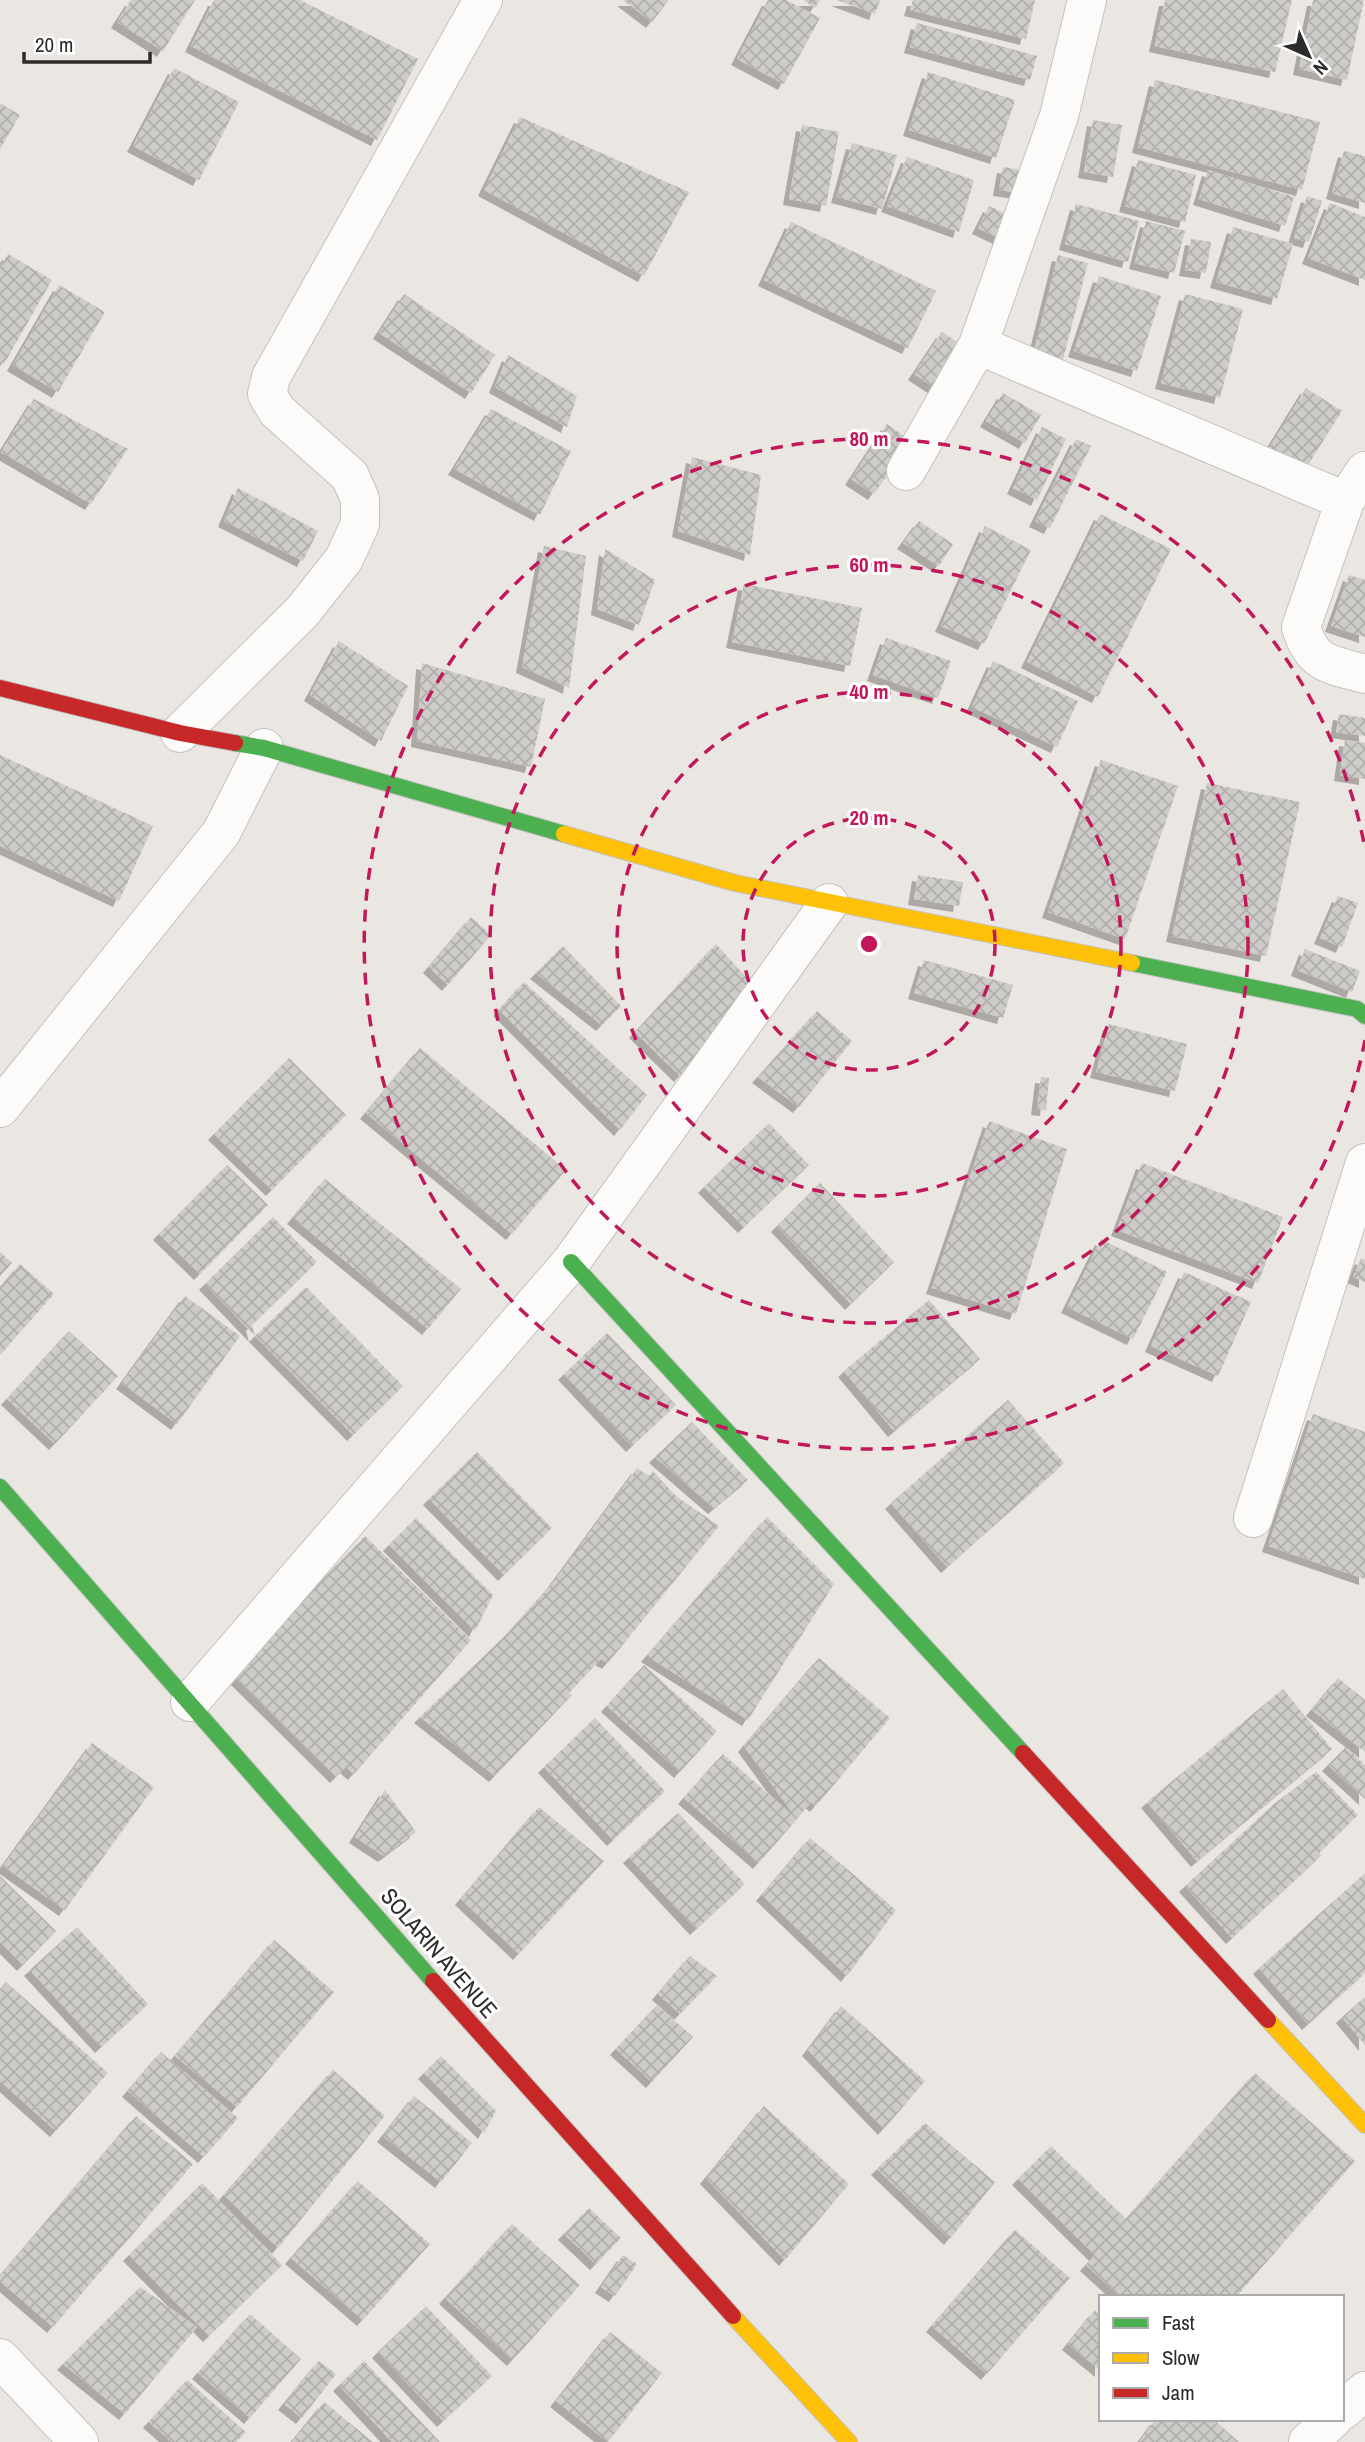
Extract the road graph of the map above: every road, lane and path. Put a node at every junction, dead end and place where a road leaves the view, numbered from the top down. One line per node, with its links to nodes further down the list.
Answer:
1 (483, 0): 8 (street)
2 (1087, 0): 3 (street)
3 (978, 345): 4 (street); 5 (street)
4 (906, 471)
5 (1355, 486): 6 (street)
6 (1365, 674)
7 (0, 688): 8 (street)
8 (180, 733): 9 (street)
9 (264, 748): 10 (street); 12 (street)
10 (829, 903): 11 (street); 14 (street)
11 (1365, 1016)
12 (0, 1108)
13 (1365, 1163): 16 (street)
14 (571, 1262): 17 (street); 18 (street)
15 (0, 1487): 17 (street, SOLARIN AVENUE)
16 (1253, 1518)
17 (190, 1702): 24 (street, SOLARIN AVENUE)
18 (1365, 2125)
19 (0, 2358): 23 (street)
20 (1365, 2391): 21 (street)
21 (1344, 2409)
22 (1331, 2421): 25 (street)
23 (79, 2442)
24 (849, 2442)
25 (1308, 2442)

